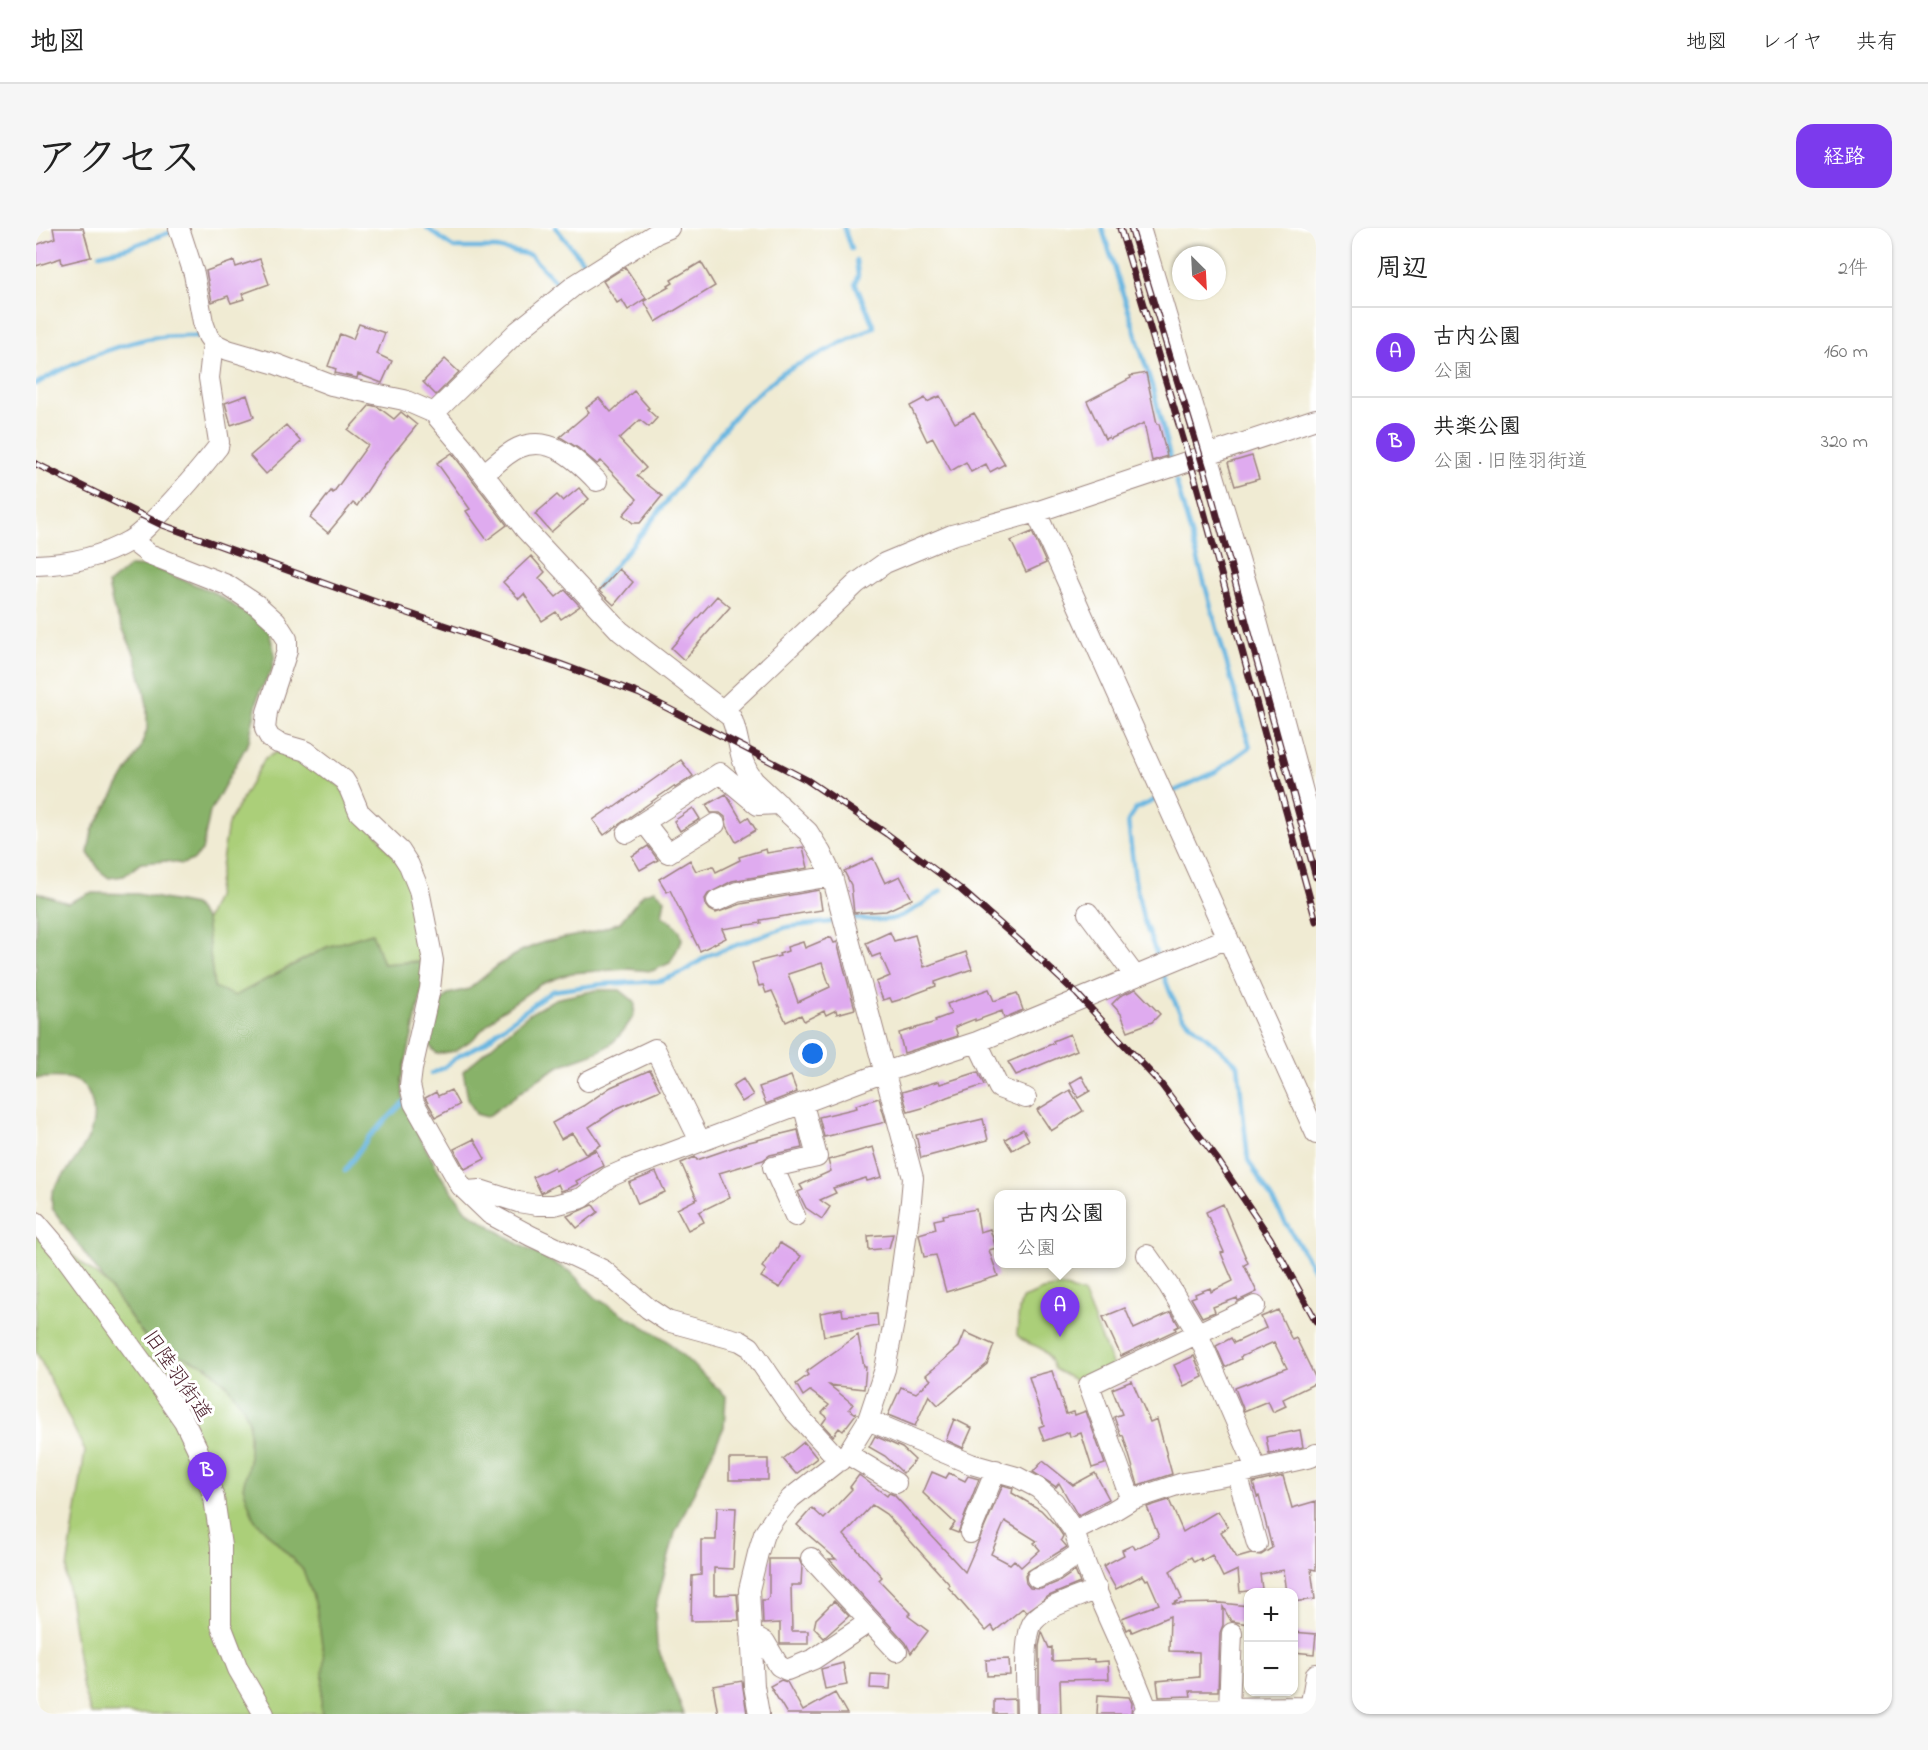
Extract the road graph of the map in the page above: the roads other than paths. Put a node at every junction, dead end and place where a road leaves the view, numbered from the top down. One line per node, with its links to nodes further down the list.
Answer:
1 (179, 228): 4 (street)
2 (669, 228): 5 (street)
3 (1140, 228): 7 (street)
4 (213, 343): 5 (street); 11 (street)
5 (434, 413): 8 (street)
6 (1316, 419): 7 (street)
7 (1209, 456): 10 (street); 18 (street)
8 (484, 474): 9 (street); 13 (street)
9 (597, 481)
10 (1036, 512): 13 (street); 22 (street)
11 (131, 540): 12 (street); 31 (street)
12 (36, 565)
13 (724, 709): 14 (street)
14 (779, 804): 15 (street); 19 (street)
15 (644, 822): 16 (street); 17 (street)
16 (715, 824)
17 (627, 833)
18 (1316, 840)
19 (832, 876): 20 (street); 25 (street)
20 (717, 901)
21 (1088, 913): 23 (street)
22 (1228, 938): 23 (street); 29 (street)
23 (1135, 976): 24 (street)
24 (976, 1042): 25 (street); 27 (street)
25 (885, 1072): 28 (street); 37 (street)
26 (588, 1080): 30 (street)
27 (1026, 1098)
28 (803, 1104): 30 (street); 32 (street)
29 (1316, 1134)
30 (700, 1140): 31 (street)
31 (467, 1191): 38 (street)
32 (795, 1216)
33 (36, 1222): 60 (street, 旧陸羽街道)
34 (1147, 1255): 36 (street)
35 (1255, 1306): 36 (street)
36 (1198, 1334): 40 (street); 44 (street)
37 (868, 1420): 38 (street); 41 (street)
38 (844, 1457): 43 (street); 54 (street)
39 (1314, 1458): 40 (street)
40 (1256, 1468): 42 (street)
41 (996, 1470): 45 (street); 46 (street)
42 (1237, 1474): 44 (street); 47 (street)
43 (896, 1483)
44 (1131, 1500): 45 (street)
45 (1074, 1531): 48 (street)
46 (970, 1533)
47 (1257, 1544)
48 (1081, 1552): 50 (street); 51 (street)
49 (811, 1558): 52 (street)
50 (1037, 1578)
51 (1097, 1589): 58 (street); 62 (street)
52 (869, 1622): 54 (street); 55 (street)
53 (1232, 1633): 57 (street)
54 (751, 1634): 61 (street)
55 (897, 1651)
56 (1316, 1674): 59 (street)
57 (1229, 1708): 58 (street); 59 (street)
58 (1145, 1711)
59 (1309, 1711)
60 (264, 1714)
61 (759, 1714)
62 (1027, 1714)

